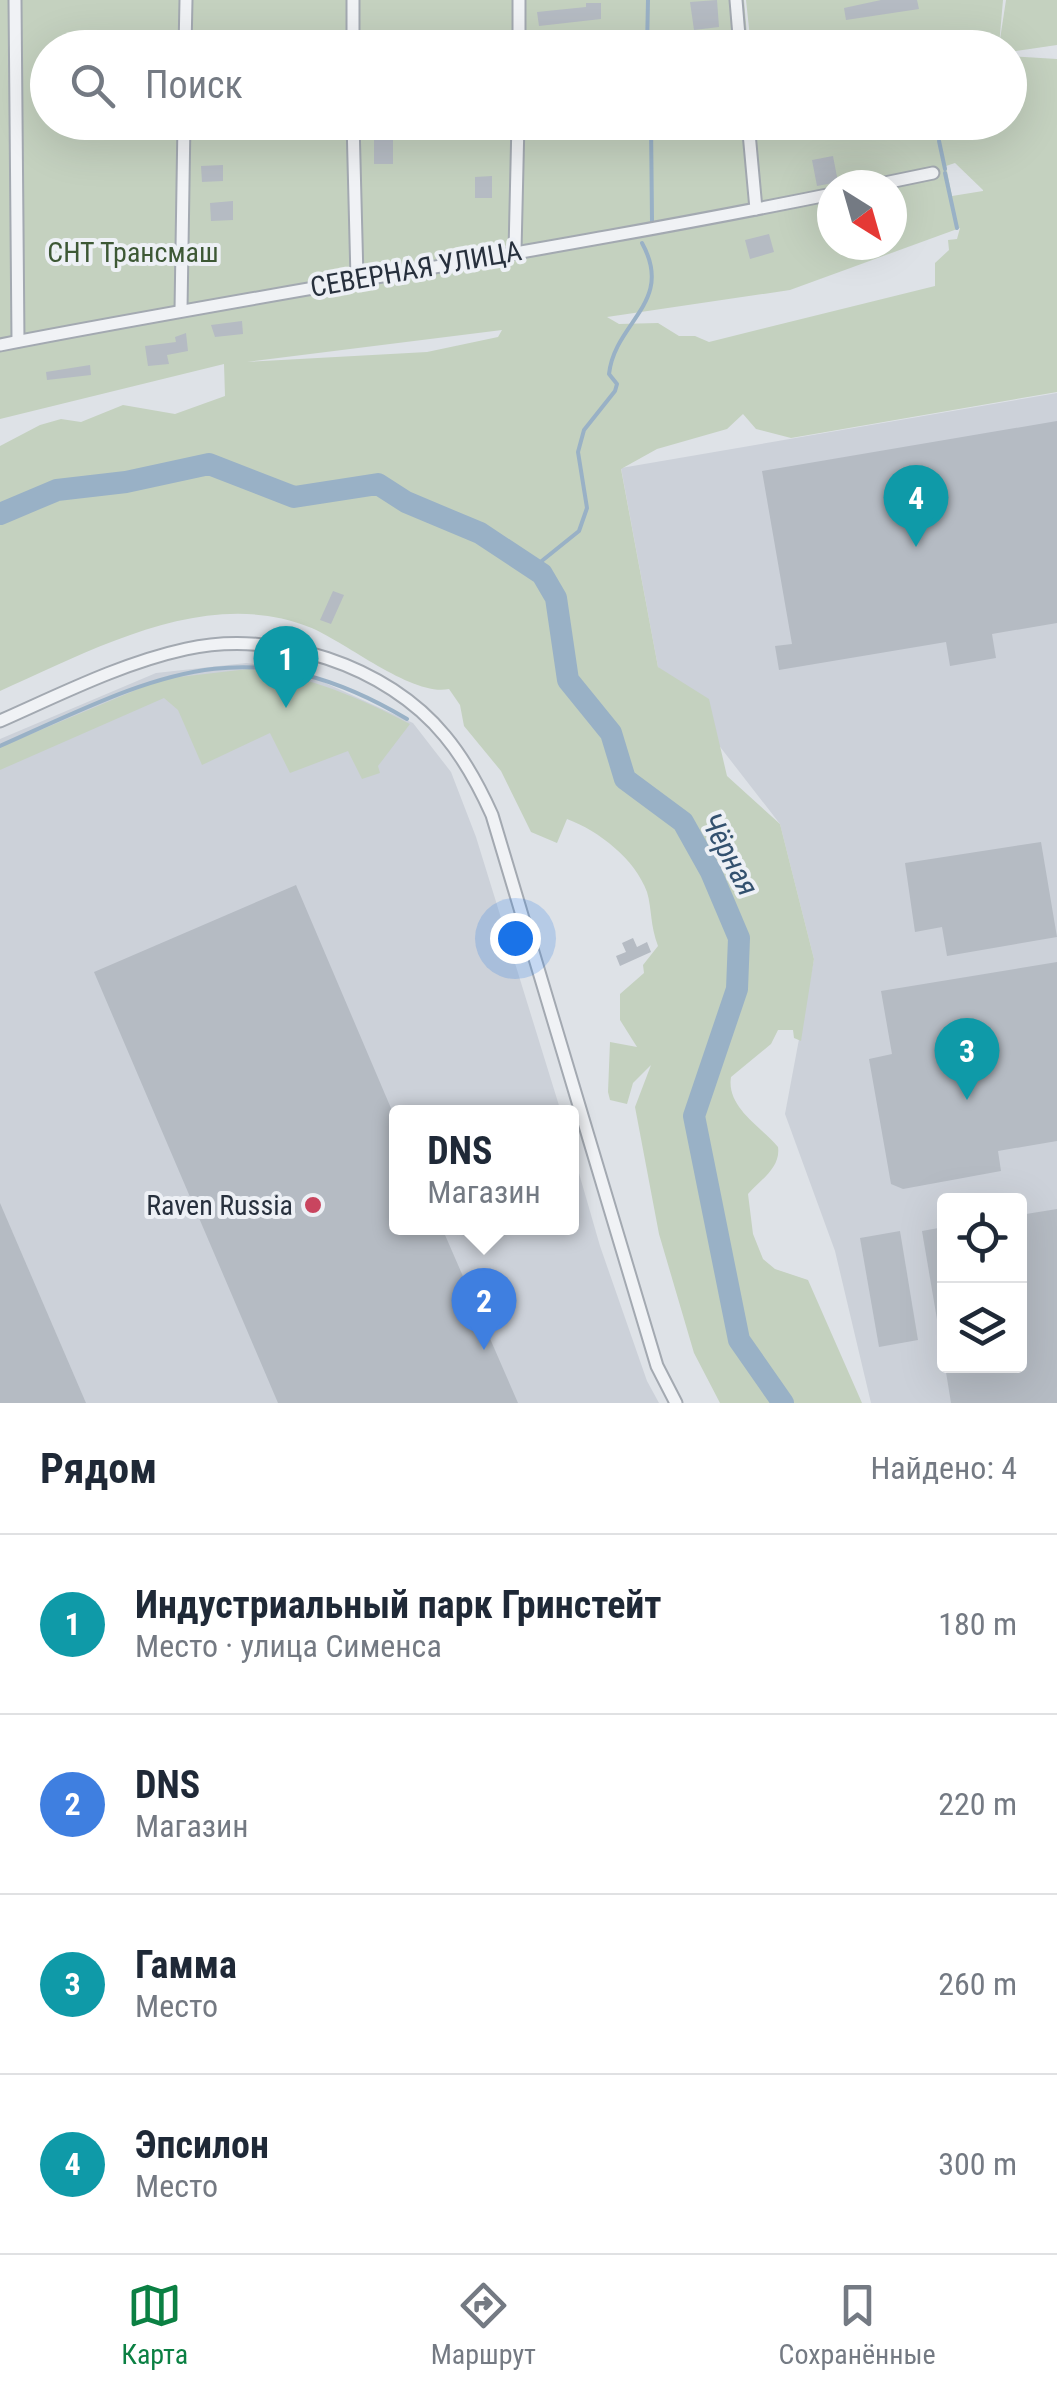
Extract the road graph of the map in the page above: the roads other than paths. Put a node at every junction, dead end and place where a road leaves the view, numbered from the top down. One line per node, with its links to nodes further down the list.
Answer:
1 (15, 0): 21 (street)
2 (186, 0): 6 (street)
3 (353, 0): 7 (street)
4 (519, 0): 8 (street)
5 (736, 0): 9 (street)
6 (185, 30)
7 (353, 30)
8 (519, 30)
9 (738, 30)
10 (184, 140): 20 (street)
11 (353, 140): 19 (street)
12 (517, 140): 18 (street)
13 (750, 140): 17 (street)
14 (933, 173): 15 (street)
15 (907, 178)
16 (817, 197): 17 (street, СЕВЕРНАЯ УЛИЦА)
17 (756, 209): 18 (street, СЕВЕРНАЯ УЛИЦА)
18 (516, 251): 19 (street, СЕВЕРНАЯ УЛИЦА)
19 (357, 278): 20 (street, СЕВЕРНАЯ УЛИЦА)
20 (182, 310): 21 (street, СЕВЕРНАЯ УЛИЦА)
21 (18, 341): 22 (street, СЕВЕРНАЯ УЛИЦА)
22 (0, 345)
23 (0, 720): 24 (street)
24 (676, 1403)

